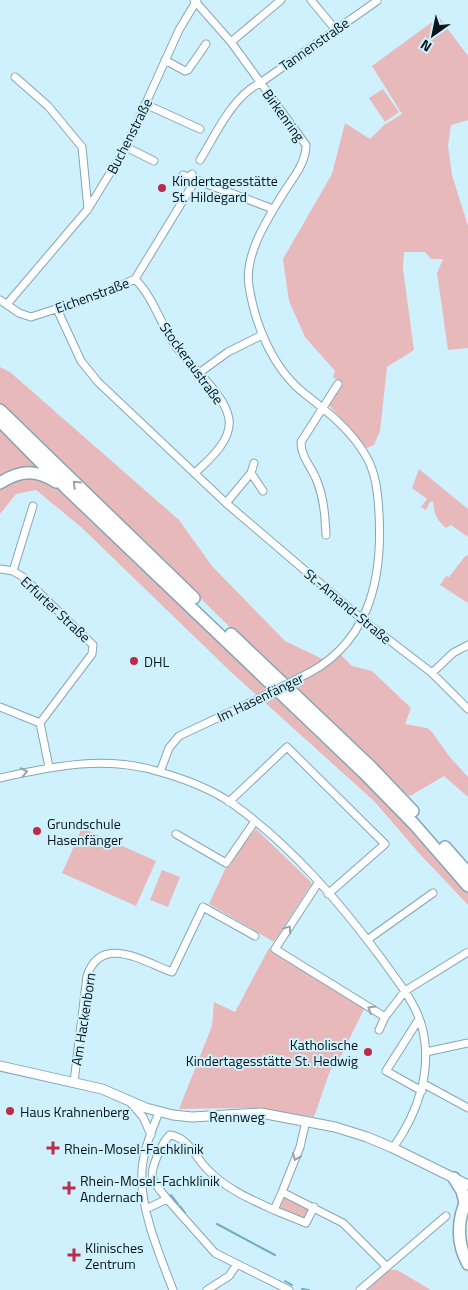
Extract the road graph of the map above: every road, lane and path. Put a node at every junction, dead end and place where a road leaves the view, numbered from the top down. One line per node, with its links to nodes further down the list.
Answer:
1 (281, 0): 6 (street)
2 (311, 0): 5 (street)
3 (195, 1): 6 (street, Birkenring); 8 (street, Buchenstraße)
4 (377, 1): 5 (street, Tannenstraße)
5 (335, 29): 10 (street, Tannenstraße)
6 (230, 42): 10 (street, Birkenring)
7 (206, 44): 8 (street)
8 (165, 60): 11 (street, Buchenstraße)
9 (15, 77): 18 (street, Buchenstraße)
10 (260, 83): 14 (street, Tannenstraße); 19 (street, Birkenring)
11 (145, 104): 12 (street); 13 (street, Buchenstraße)
12 (200, 129)
13 (126, 147): 15 (street); 18 (street, Buchenstraße)
14 (200, 160)
15 (154, 161)
16 (183, 175): 17 (street)
17 (193, 178): 19 (street); 20 (street, Eichenstraße)
18 (88, 209): 22 (street, Buchenstraße)
19 (273, 209): 24 (street, Birkenring)
20 (135, 279): 23 (street, Eichenstraße); 25 (street, Stockeraustraße)
21 (0, 300): 22 (street, Eichenstraße)
22 (8, 303): 23 (street, Eichenstraße)
23 (56, 309): 31 (street, St.-Amand-Straße)
24 (262, 335): 25 (street); 27 (street, Birkenring)
25 (199, 373): 31 (street, Stockeraustraße)
26 (338, 384): 27 (street)
27 (323, 406): 38 (street); 41 (street, Birkenring)
28 (0, 410): 53 (highway, one-way to 28)
29 (0, 421): 34 (highway)
30 (254, 463): 32 (street)
31 (196, 472): 36 (street, St.-Amand-Straße)
32 (251, 473): 35 (street); 36 (street)
33 (0, 483): 34 (highway)
34 (66, 488): 55 (highway)
35 (263, 491)
36 (226, 503): 41 (street, St.-Amand-Straße)
37 (33, 506): 40 (street, Erfurter Straße)
38 (326, 535)
39 (0, 568): 40 (street, Erfurter Straße)
40 (13, 571): 46 (street, Erfurter Straße)
41 (363, 620): 43 (street, St.-Amand-Straße); 48 (street, Im Hasenfänger, bridge)
42 (468, 645): 43 (street)
43 (432, 673): 45 (street, St.-Amand-Straße)
44 (0, 707): 46 (street)
45 (468, 709)
46 (40, 723): 47 (street)
47 (49, 767): 48 (street); 49 (street, one-way to 47)
48 (160, 772): 50 (street)
49 (0, 778)
50 (229, 802): 51 (street); 57 (street)
51 (255, 821): 52 (street); 54 (street)
52 (176, 834)
53 (468, 873)
54 (318, 883): 57 (street); 62 (street, one-way to 54)
55 (468, 886)
56 (433, 893): 59 (street)
57 (328, 894): 59 (street)
58 (256, 936): 68 (street, Am Hackenborn)
59 (367, 940): 61 (street)
60 (468, 952): 61 (street)
61 (405, 991): 62 (street); 63 (street)
62 (385, 1017): 64 (street)
63 (419, 1019): 66 (street); 69 (street)
64 (379, 1030)
65 (468, 1043): 66 (street)
66 (426, 1052): 69 (street)
67 (0, 1066): 68 (street, Rennweg)
68 (74, 1082): 70 (street, Rennweg)
69 (423, 1088): 71 (street); 75 (street)
70 (128, 1100): 72 (street, Rennweg); 74 (street)
71 (468, 1108)
72 (159, 1112): 73 (street, Rennweg); 74 (street)
73 (306, 1121): 75 (street, Rennweg); 78 (street, one-way to 78)
74 (151, 1135): 82 (street)
75 (393, 1148): 76 (street, Rennweg)
76 (454, 1178): 77 (street, Rennweg); 80 (highway)
77 (468, 1185)
78 (282, 1192): 81 (street); 83 (street)
79 (167, 1199): 82 (street); 83 (street); 85 (street)
80 (467, 1206): 86 (highway)
81 (314, 1207): 83 (street); 87 (street)
82 (146, 1209): 88 (street)
83 (274, 1210)
84 (446, 1216): 87 (street)
85 (237, 1264): 89 (street); 90 (street)
86 (468, 1264)
87 (387, 1267): 91 (street)
88 (173, 1290)
89 (207, 1290)
90 (289, 1290)
91 (360, 1290)

